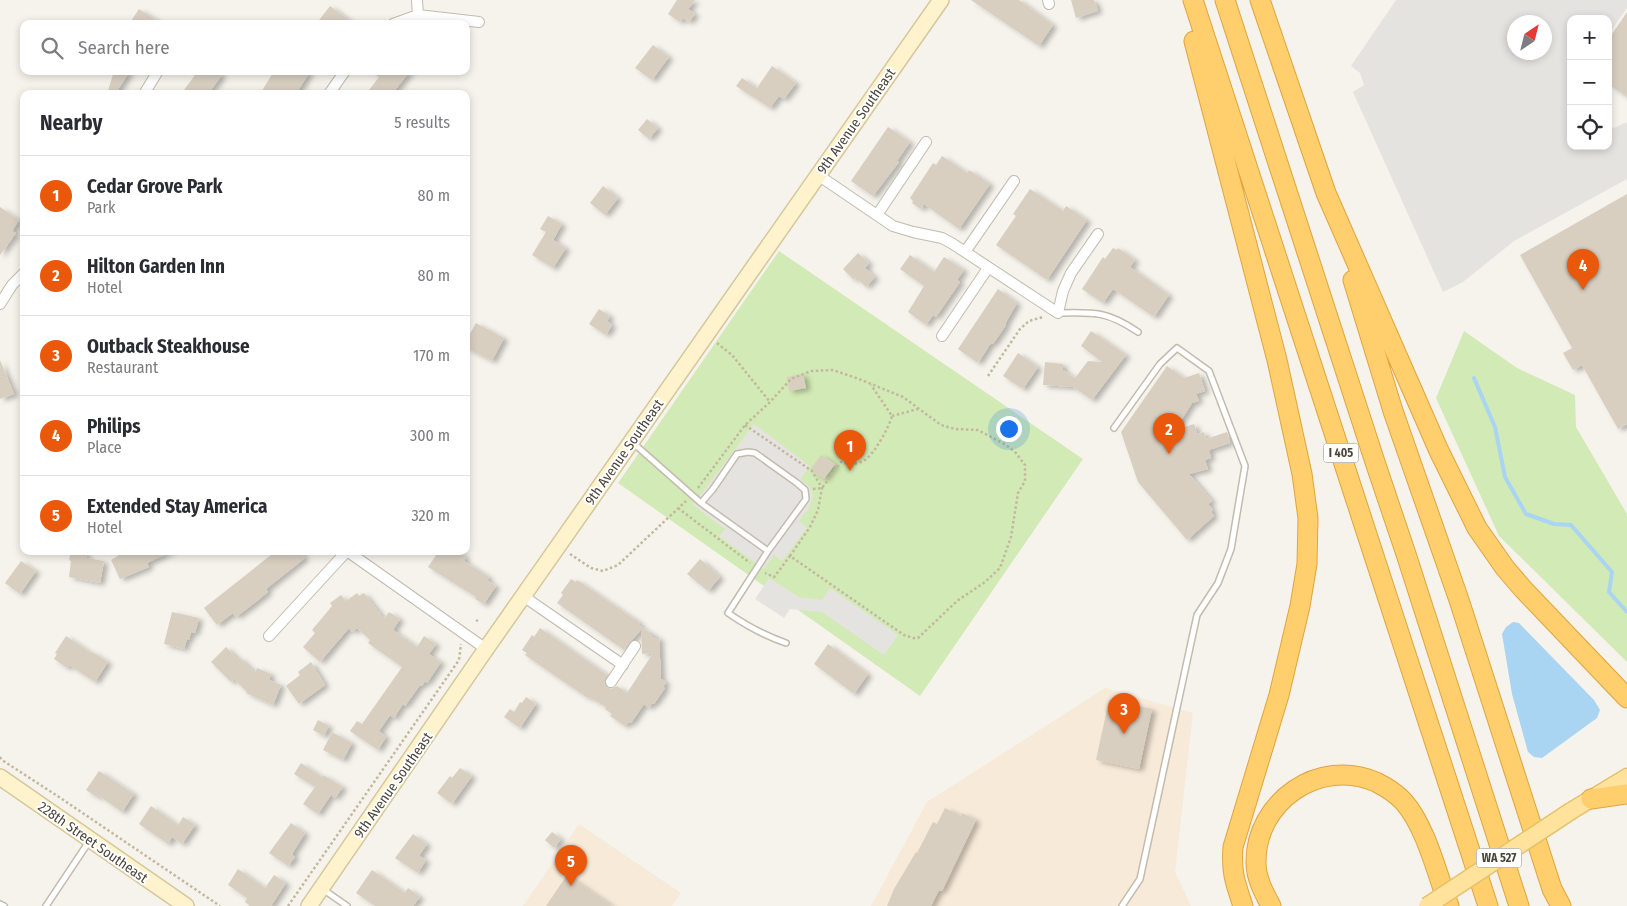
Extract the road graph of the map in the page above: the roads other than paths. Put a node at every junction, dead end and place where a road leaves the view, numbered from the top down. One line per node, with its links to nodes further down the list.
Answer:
1 (417, 0): 7 (street)
2 (941, 0): 17 (main road, 9th Avenue Southeast)
3 (1225, 0): 64 (highway, I 405)
4 (1235, 0): 65 (highway, I 405)
5 (1260, 0): 19 (highway)
6 (1187, 4): 58 (highway); 62 (highway, I 405); 63 (highway, I 405)
7 (418, 15): 8 (street); 9 (street)
8 (404, 20)
9 (461, 20)
10 (470, 21): 11 (street)
11 (478, 22)
12 (156, 75): 14 (street)
13 (342, 75): 15 (street)
14 (146, 90)
15 (332, 90)
16 (926, 142): 20 (street)
17 (818, 175): 20 (street); 30 (main road, 9th Avenue Southeast)
18 (1014, 181): 22 (street)
19 (1326, 193): 40 (highway); 66 (highway)
20 (877, 215): 22 (street)
21 (1098, 234): 26 (street)
22 (965, 252): 23 (street)
23 (988, 268): 26 (street); 28 (street)
24 (20, 277): 25 (street)
25 (0, 304)
26 (1058, 313): 27 (lane)
27 (1138, 332)
28 (942, 336)
29 (1114, 428): 57 (lane)
30 (631, 442): 31 (lane); 35 (main road, 9th Avenue Southeast)
31 (701, 503): 32 (lane); 32 (lane)
32 (768, 551): 37 (lane)
33 (343, 555): 36 (street)
34 (353, 555): 39 (street)
35 (523, 596): 39 (main road, 9th Avenue Southeast); 41 (street)
36 (269, 636)
37 (786, 643)
38 (635, 646): 41 (street)
39 (486, 649): 50 (main road, 9th Avenue Southeast)
40 (1592, 660): 43 (highway); 44 (highway)
41 (623, 665): 42 (street)
42 (611, 682)
43 (1627, 686)
44 (1627, 698)
45 (0, 777): 49 (main road, 228th Street Southeast)
46 (1627, 777): 48 (main road, WA 527)
47 (1627, 794): 48 (highway)
48 (1591, 799): 60 (main road, WA 527, bridge)
49 (90, 840): 53 (lane); 54 (main road, 228th Street Southeast)
50 (321, 888): 55 (main road, 9th Avenue Southeast); 56 (lane)
51 (0, 904): 52 (lane)
52 (4, 906)
53 (46, 906)
54 (186, 906)
55 (309, 906)
56 (346, 906)
57 (1122, 906)
58 (1243, 906)
59 (1271, 906): 61 (highway)
60 (1427, 906)
61 (1449, 906)
62 (1476, 906)
63 (1488, 906)
64 (1519, 906)
65 (1525, 906)
66 (1561, 906)

